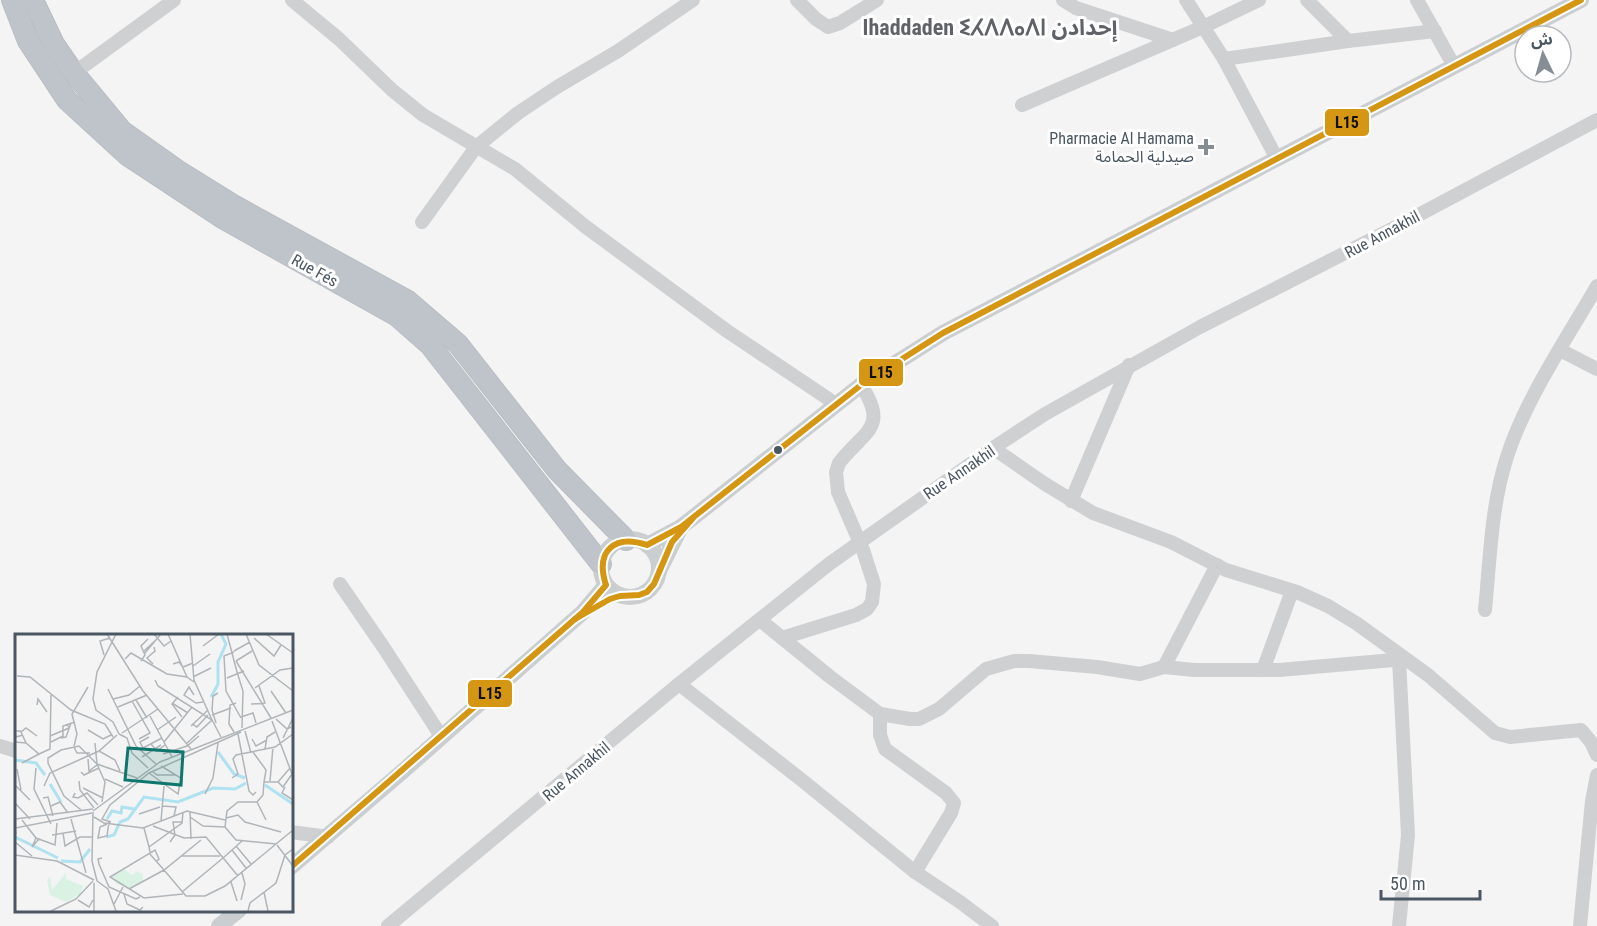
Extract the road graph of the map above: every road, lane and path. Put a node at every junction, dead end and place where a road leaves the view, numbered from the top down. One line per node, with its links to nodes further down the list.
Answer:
1 (12, 0): 38 (highway, Rue Fés)
2 (33, 0): 21 (highway, Rue Fés)
3 (174, 0): 21 (street)
4 (292, 0): 24 (street)
5 (797, 0): 13 (street)
6 (1063, 0): 14 (street)
7 (1186, 0): 15 (street)
8 (1259, 0): 15 (street)
9 (1307, 0): 18 (street)
10 (1417, 0): 16 (street)
11 (1581, 0): 20 (main road)
12 (690, 1): 24 (street)
13 (872, 1)
14 (1079, 4): 17 (street)
15 (1205, 26): 17 (street); 19 (street)
16 (1435, 31): 18 (street); 20 (street)
17 (1173, 40): 22 (street)
18 (1348, 41): 19 (street)
19 (1224, 59): 25 (street)
20 (1454, 66): 25 (main road)
21 (74, 73): 36 (highway, Rue Fés)
22 (1022, 105)
23 (1597, 120): 29 (street, Rue Annakhil)
24 (476, 147): 26 (street); 32 (street)
25 (1276, 157): 31 (main road)
26 (423, 222)
27 (1597, 286): 28 (street)
28 (1560, 350): 30 (street); 45 (street)
29 (1129, 366): 33 (street, Rue Annakhil); 34 (street)
30 (1597, 369)
31 (861, 385): 32 (main road); 48 (street, bridge)
32 (836, 404): 35 (main road)
33 (993, 448): 34 (street); 47 (street, Rue Annakhil)
34 (1071, 501): 39 (street)
35 (681, 527): 37 (main road); 40 (main road)
36 (626, 540): 37 (main road); 38 (main road)
37 (647, 545): 40 (main road)
38 (601, 564): 42 (main road, Rue Fés)
39 (1216, 566): 43 (street); 50 (street)
40 (659, 571): 44 (main road)
41 (340, 584): 54 (street)
42 (606, 585): 44 (main road); 46 (main road)
43 (1292, 591): 49 (street); 51 (street)
44 (620, 596): 46 (main road)
45 (1485, 610)
46 (583, 612): 54 (main road)
47 (760, 620): 48 (street); 52 (street, Rue Annakhil)
48 (782, 639): 53 (street)
49 (1402, 659): 51 (street); 57 (street); 67 (street)
50 (1164, 667): 51 (street); 53 (street)
51 (1263, 670)
52 (679, 684): 62 (street); 65 (street, Rue Annakhil)
53 (880, 714): 62 (street)
54 (441, 736): 60 (main road)
55 (0, 746): 56 (street)
56 (15, 751)
57 (1597, 755)
58 (1597, 775): 68 (street)
59 (292, 832): 60 (street)
60 (328, 837): 61 (main road)
61 (292, 866)
62 (915, 872): 66 (street)
63 (237, 911): 64 (main road)
64 (219, 926)
65 (388, 926)
66 (992, 926)
67 (1399, 926)
68 (1580, 926)

